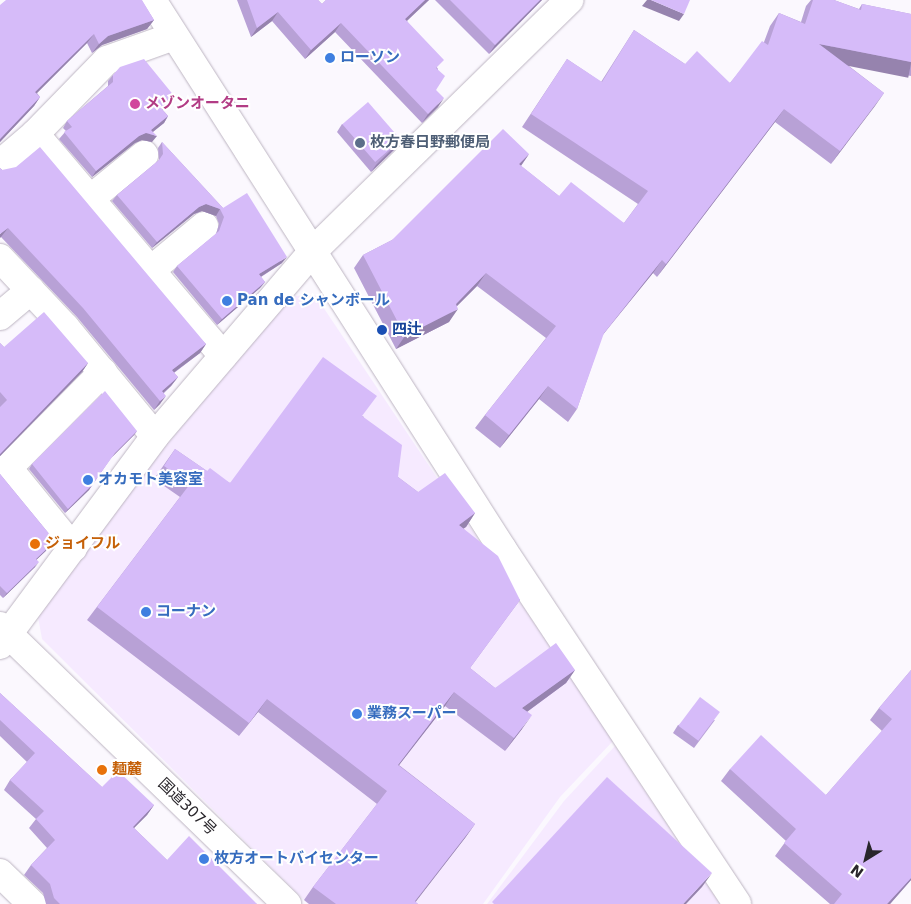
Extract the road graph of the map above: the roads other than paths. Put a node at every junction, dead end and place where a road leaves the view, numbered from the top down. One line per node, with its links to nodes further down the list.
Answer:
1 (152, 0): 3 (main road)
2 (569, 0): 9 (main road)
3 (174, 36): 4 (main road); 9 (main road)
4 (35, 134): 6 (main road); 7 (main road)
5 (144, 155): 7 (main road)
6 (0, 164)
7 (90, 199): 11 (main road)
8 (204, 226): 11 (main road)
9 (313, 251): 14 (main road); 22 (main road)
10 (0, 258): 12 (main road)
11 (150, 270): 14 (main road)
12 (30, 290): 13 (main road); 15 (main road)
13 (0, 316)
14 (223, 356): 16 (main road)
15 (103, 372): 16 (main road); 17 (main road)
16 (155, 436): 17 (main road)
17 (73, 548): 18 (main road)
18 (3, 635): 21 (main road, 国道307号)
19 (0, 873): 20 (main road)
20 (32, 904)
21 (287, 904)
22 (737, 904)

